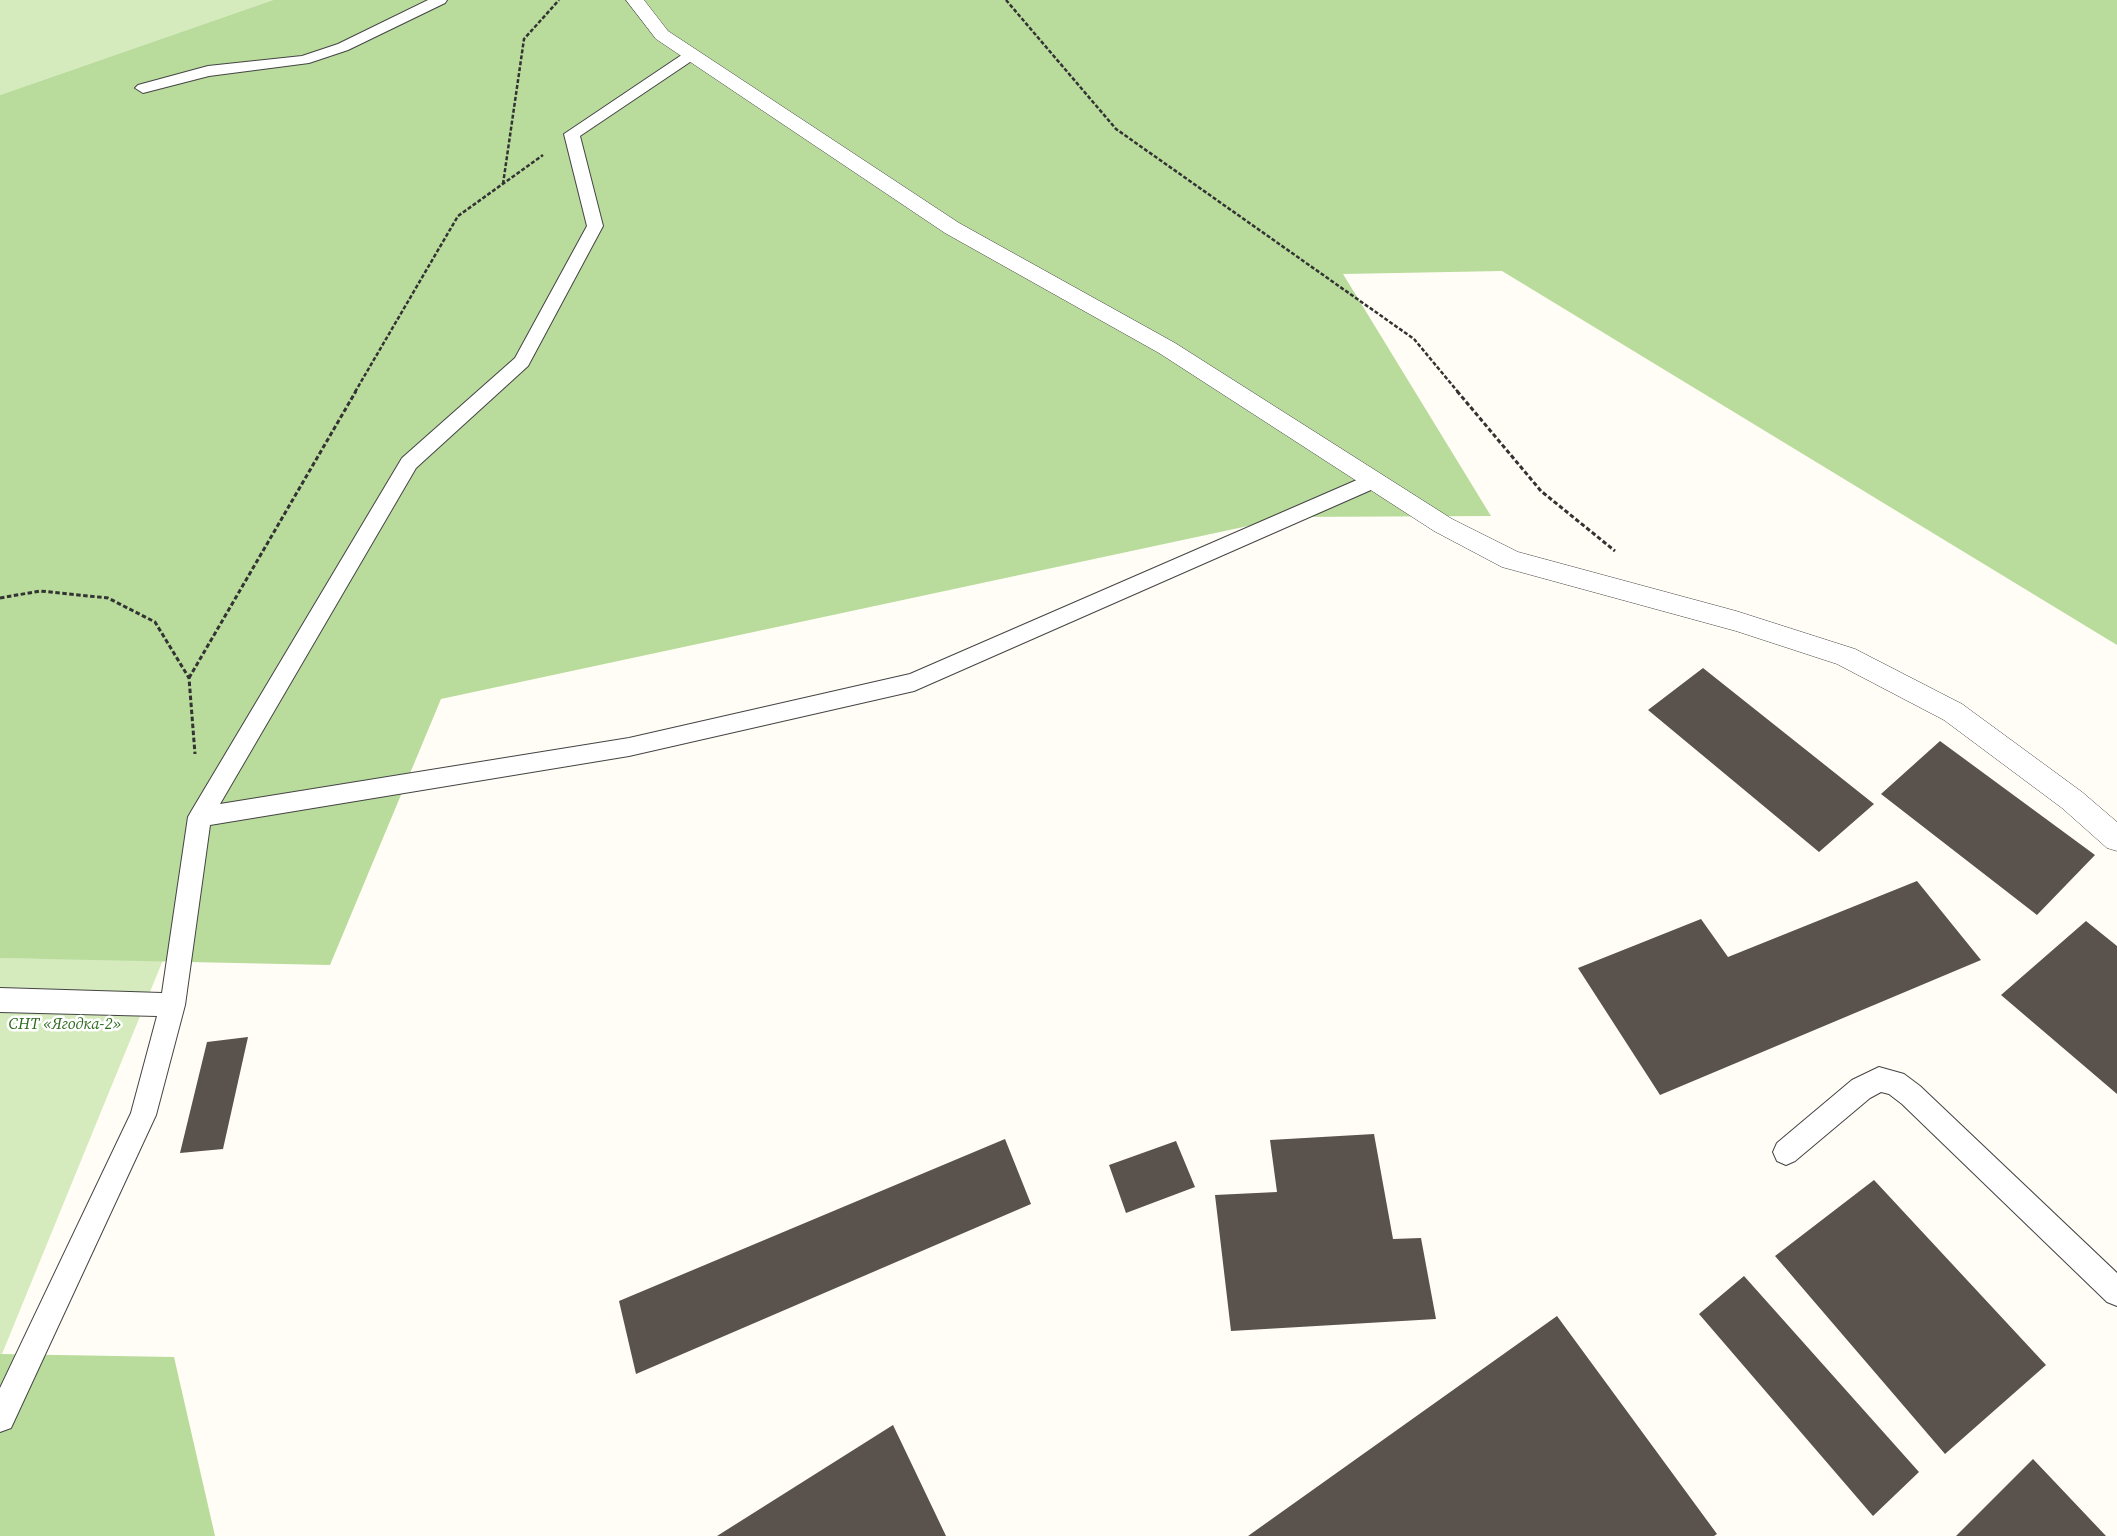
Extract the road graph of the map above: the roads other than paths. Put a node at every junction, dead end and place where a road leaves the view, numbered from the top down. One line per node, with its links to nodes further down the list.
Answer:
1 (440, 0): 4 (lane)
2 (635, 0): 3 (street)
3 (692, 55): 5 (street); 6 (lane)
4 (143, 88)
5 (1373, 481): 6 (lane); 7 (street)
6 (200, 817): 9 (lane)
7 (2117, 839)
8 (0, 1000): 9 (lane)
9 (173, 1005): 12 (lane)
10 (1786, 1152): 11 (lane)
11 (2117, 1292)
12 (0, 1418)

